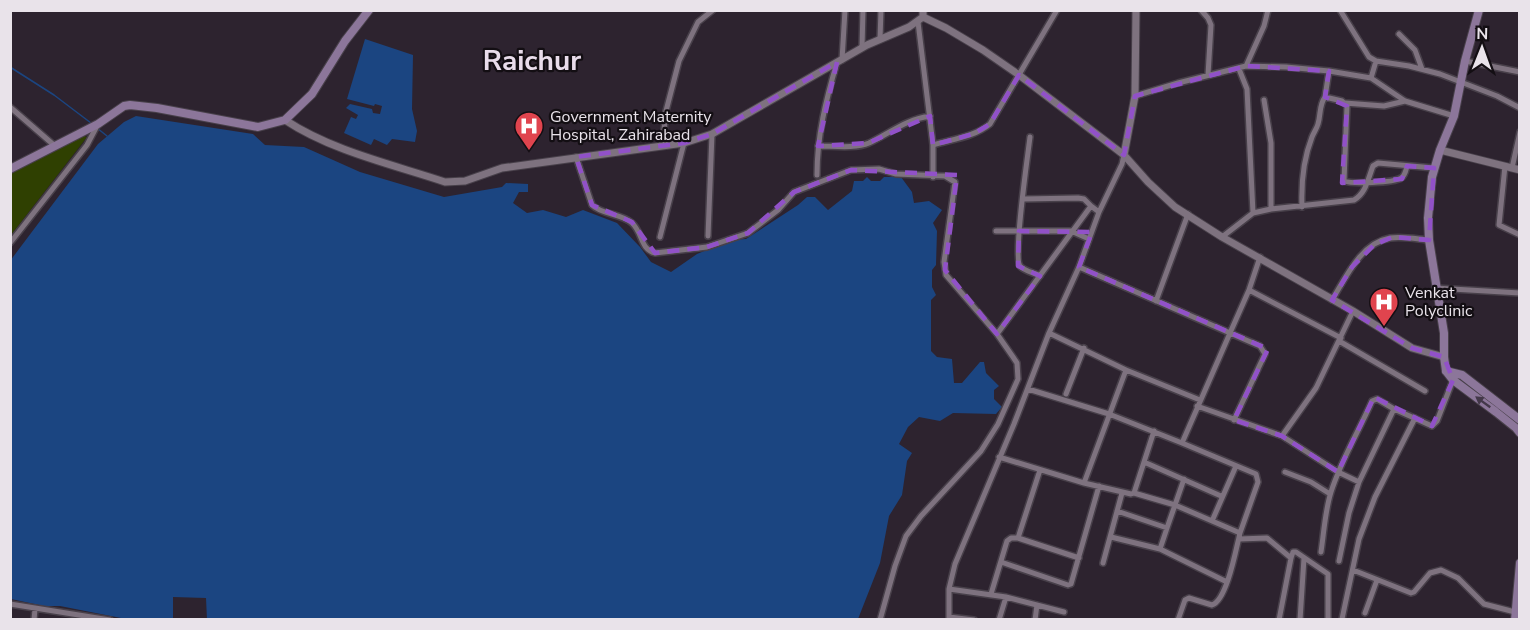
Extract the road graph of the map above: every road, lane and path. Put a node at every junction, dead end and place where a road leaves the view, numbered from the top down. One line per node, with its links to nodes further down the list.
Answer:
1 (369, 10): 37 (main road)
2 (713, 10): 45 (street)
3 (845, 10): 16 (street)
4 (863, 10): 15 (street)
5 (881, 10): 14 (street)
6 (1057, 10): 24 (street)
7 (1136, 10): 28 (street)
8 (1201, 10): 25 (street)
9 (1268, 10): 19 (street)
10 (1340, 10): 17 (street)
11 (1479, 10): 18 (main road)
12 (921, 17): 14 (street); 24 (street); 35 (street)
13 (1399, 34): 21 (street)
14 (880, 39): 15 (street)
15 (862, 47): 16 (street)
16 (840, 61): 40 (street); 46 (street)
17 (1376, 61): 21 (street); 26 (street)
18 (1465, 61): 23 (street); 27 (main road)
19 (1246, 66): 20 (street); 22 (street)
20 (1239, 69): 25 (street); 62 (street)
21 (1422, 69): 27 (street)
22 (1329, 71): 26 (street); 29 (street)
23 (1520, 72)
24 (1018, 75): 43 (street); 48 (street)
25 (1208, 75): 28 (street)
26 (1371, 78): 31 (street)
27 (1462, 81): 34 (street); 36 (main road)
28 (1135, 96): 48 (street)
29 (1325, 97): 32 (street); 59 (street)
30 (1264, 100): 60 (street)
31 (1405, 101): 32 (street); 36 (street)
32 (1345, 103): 56 (street)
33 (10, 106): 44 (street)
34 (1520, 108)
35 (930, 116): 43 (street); 46 (street)
36 (1454, 116): 47 (main road)
37 (285, 120): 38 (main road); 49 (street)
38 (99, 123): 44 (main road); 73 (street)
39 (1520, 132): 52 (street)
40 (712, 134): 42 (street); 68 (street)
41 (1030, 137): 57 (street)
42 (684, 143): 45 (street); 69 (street)
43 (933, 145): 55 (street)
44 (55, 146): 53 (main road)
45 (666, 146): 49 (street)
46 (818, 146): 54 (street)
47 (1440, 150): 51 (main road); 52 (street)
48 (1124, 155): 61 (street); 63 (street)
49 (576, 157): 55 (street)
50 (1407, 166): 51 (street); 56 (street); 56 (street)
51 (1434, 168): 72 (main road)
52 (1512, 168): 67 (street)
53 (10, 169)
54 (817, 175)
55 (933, 177): 85 (street)
56 (1367, 182): 59 (street)
57 (1023, 199): 58 (street); 65 (street)
58 (1091, 206): 61 (street); 66 (street)
59 (1302, 207): 60 (street)
60 (1271, 209): 62 (street)
61 (1099, 212): 71 (street)
62 (1253, 213): 70 (street)
63 (1188, 214): 70 (street); 81 (street)
64 (996, 231): 65 (street)
65 (1019, 231): 66 (street); 76 (street)
66 (1071, 231): 71 (street); 76 (street)
67 (1520, 235)
68 (708, 236)
69 (660, 237)
70 (1222, 237): 74 (street)
71 (1089, 239): 75 (street)
72 (1429, 240): 77 (main road); 80 (street)
73 (10, 243)
74 (1260, 257): 78 (street); 80 (street)
75 (1079, 267): 81 (street); 83 (street)
76 (1040, 276): 85 (street)
77 (1435, 288): 79 (street); 88 (main road)
78 (1248, 290): 84 (street); 86 (street)
79 (1520, 293)
80 (1332, 300): 82 (street)
81 (1156, 301): 84 (street)
82 (1353, 311): 86 (street); 88 (street)
83 (1049, 333): 87 (street); 92 (street)
84 (1230, 333): 95 (street); 99 (street)
85 (997, 334): 152 (street)
86 (1340, 340): 93 (street); 103 (street)
87 (1084, 348): 89 (street); 94 (street)
88 (1443, 357): 90 (main road)
89 (1126, 370): 95 (street); 97 (street)
90 (1446, 371): 91 (main road); 100 (main road)
91 (1453, 380): 98 (street); 102 (main road, one-way to 91)
92 (1028, 389): 97 (street); 105 (street)
93 (1425, 391)
94 (1066, 394)
95 (1199, 403): 99 (street); 104 (street)
96 (1394, 409): 98 (street); 110 (street); 112 (street)
97 (1109, 414): 101 (street); 113 (street)
98 (1414, 418): 135 (street)
99 (1234, 420): 103 (street)
100 (1520, 420)
101 (1154, 431): 104 (street); 106 (street)
102 (1520, 433)
103 (1282, 436): 110 (street)
104 (1182, 443): 107 (street)
105 (999, 457): 108 (street); 138 (street)
106 (1144, 462): 111 (street); 116 (street)
107 (1236, 466): 118 (street); 123 (street)
108 (1040, 470): 113 (street); 125 (street)
109 (1285, 472): 117 (street)
110 (1338, 472): 112 (street); 117 (street)
111 (1184, 479): 118 (street); 119 (street)
112 (1359, 482): 131 (street)
113 (1084, 483): 114 (street)
114 (1099, 486): 115 (street); 128 (street)
115 (1122, 493): 116 (street); 120 (street)
116 (1134, 493): 119 (street)
117 (1330, 494): 127 (street)
118 (1221, 496): 121 (street)
119 (1175, 505): 121 (street); 122 (street)
120 (1117, 511): 122 (street); 124 (street)
121 (1212, 521): 123 (street)
122 (1167, 528): 126 (street)
123 (1240, 536): 129 (street); 137 (street)
124 (1111, 537): 126 (street); 133 (street)
125 (1018, 538): 128 (street); 132 (street)
126 (1160, 549): 137 (street)
127 (1321, 552)
128 (1079, 558): 132 (street)
129 (1291, 558): 130 (street); 157 (street)
130 (1304, 558): 158 (street); 159 (street)
131 (1339, 561)
132 (1001, 562): 139 (street)
133 (1103, 563)
134 (1520, 563): 147 (main road)
135 (1353, 570): 136 (street); 160 (street)
136 (1377, 580): 146 (street); 147 (street)
137 (1227, 582): 156 (street)
138 (949, 589): 139 (street); 148 (street)
139 (991, 594): 140 (street)
140 (1006, 597): 142 (street); 154 (street)
141 (10, 604): 143 (street)
142 (1037, 605): 145 (street); 155 (street)
143 (35, 609): 144 (street); 149 (street)
144 (67, 612): 150 (street); 151 (street)
145 (1064, 612)
146 (1365, 613)
147 (1515, 616)
148 (949, 618): 153 (street)
149 (34, 620)
150 (66, 620)
151 (110, 620)
152 (880, 620)
153 (974, 620)
154 (999, 620)
155 (1035, 620)
156 (1178, 620)
157 (1279, 620)
158 (1300, 620)
159 (1328, 620)
160 (1342, 620)

